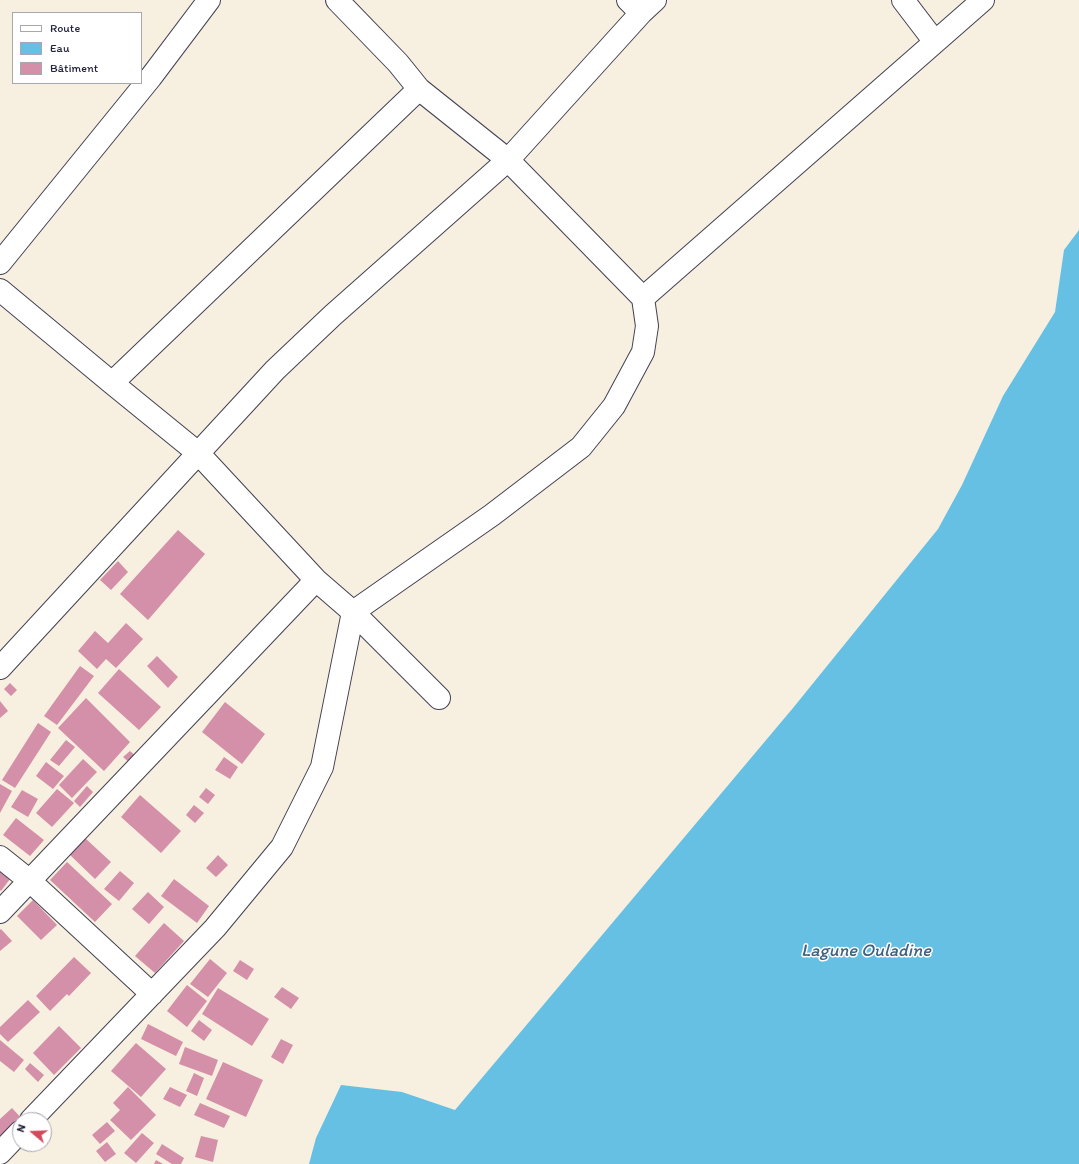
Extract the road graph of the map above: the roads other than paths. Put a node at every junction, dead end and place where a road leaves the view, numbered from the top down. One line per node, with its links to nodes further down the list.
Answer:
1 (210, 0): 9 (street)
2 (337, 0): 7 (street)
3 (903, 0): 6 (street)
4 (983, 0): 6 (street)
5 (641, 4): 8 (street)
6 (935, 42): 11 (street)
7 (419, 89): 8 (street); 12 (street)
8 (508, 160): 11 (street); 13 (street)
9 (0, 263)
10 (0, 290): 12 (street)
11 (643, 298): 15 (street)
12 (112, 383): 13 (street)
13 (198, 452): 14 (street); 16 (street)
14 (316, 580): 15 (street); 19 (street)
15 (353, 612): 17 (street); 21 (street)
16 (0, 668)
17 (439, 698)
18 (0, 857): 19 (street)
19 (30, 881): 20 (street); 21 (street)
20 (0, 912)
21 (152, 994): 22 (street)
22 (39, 1112)
23 (12, 1140): 24 (street)
24 (0, 1153)

